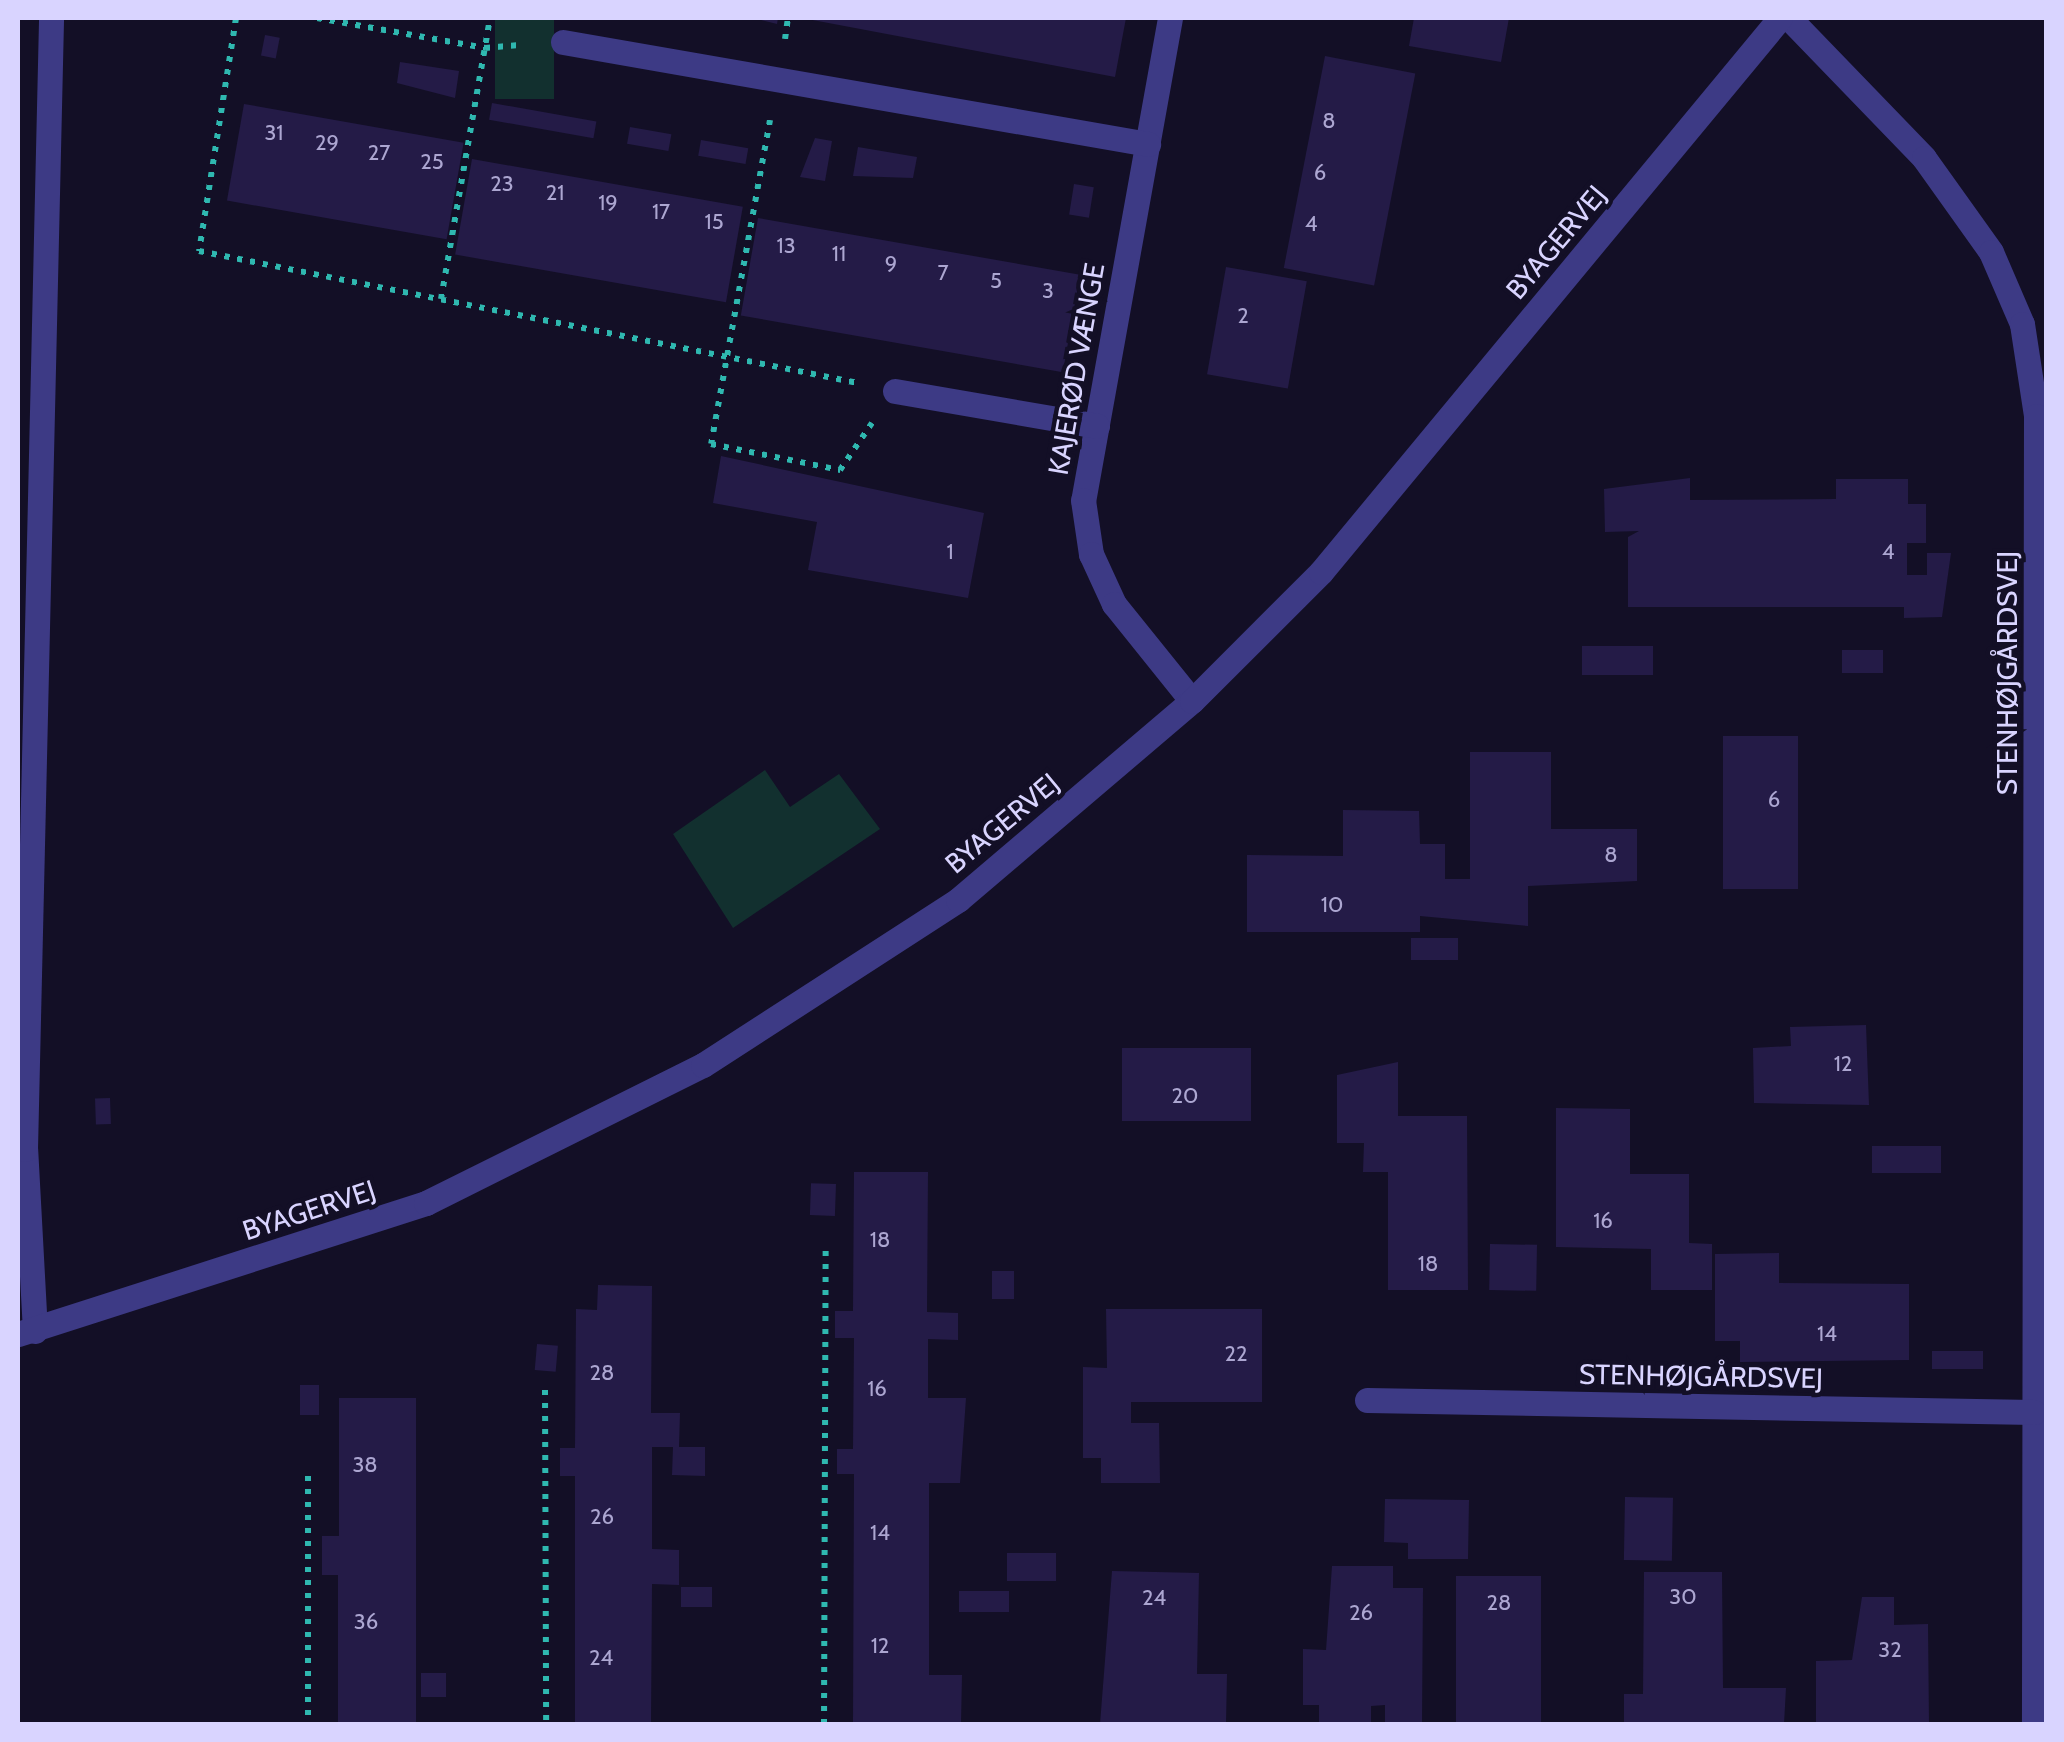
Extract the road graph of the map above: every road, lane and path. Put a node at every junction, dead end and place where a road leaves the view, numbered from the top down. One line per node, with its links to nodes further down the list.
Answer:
1 (51, 18): 17 (street)
2 (236, 18): 13 (path)
3 (316, 18): 10 (path)
4 (490, 18): 10 (path)
5 (788, 18): 11 (path)
6 (1170, 18): 12 (street, KAJERØD VÆNGE)
7 (1780, 18): 18 (street, BYAGERVEJ)
8 (1789, 18): 24 (street, STENHØJGÅRDSVEJ)
9 (562, 42): 10 (path); 11 (street)
10 (485, 48): 13 (path)
11 (778, 79): 12 (street); 14 (path)
12 (1148, 144): 16 (street, KAJERØD VÆNGE)
13 (441, 299): 14 (path)
14 (726, 356): 15 (path); 15 (path)
15 (896, 391): 16 (street)
16 (1097, 426): 18 (street, KAJERØD VÆNGE)
17 (28, 500): 19 (street)
18 (1192, 701): 21 (street, BYAGERVEJ)
19 (23, 1014): 21 (street)
20 (826, 1246): 28 (path)
21 (26, 1333)
22 (544, 1390): 27 (path)
23 (1367, 1400): 24 (street, STENHØJGÅRDSVEJ)
24 (2034, 1412): 29 (street, STENHØJGÅRDSVEJ)
25 (308, 1476): 26 (path)
26 (308, 1724)
27 (546, 1724)
28 (824, 1724)
29 (2034, 1724)

